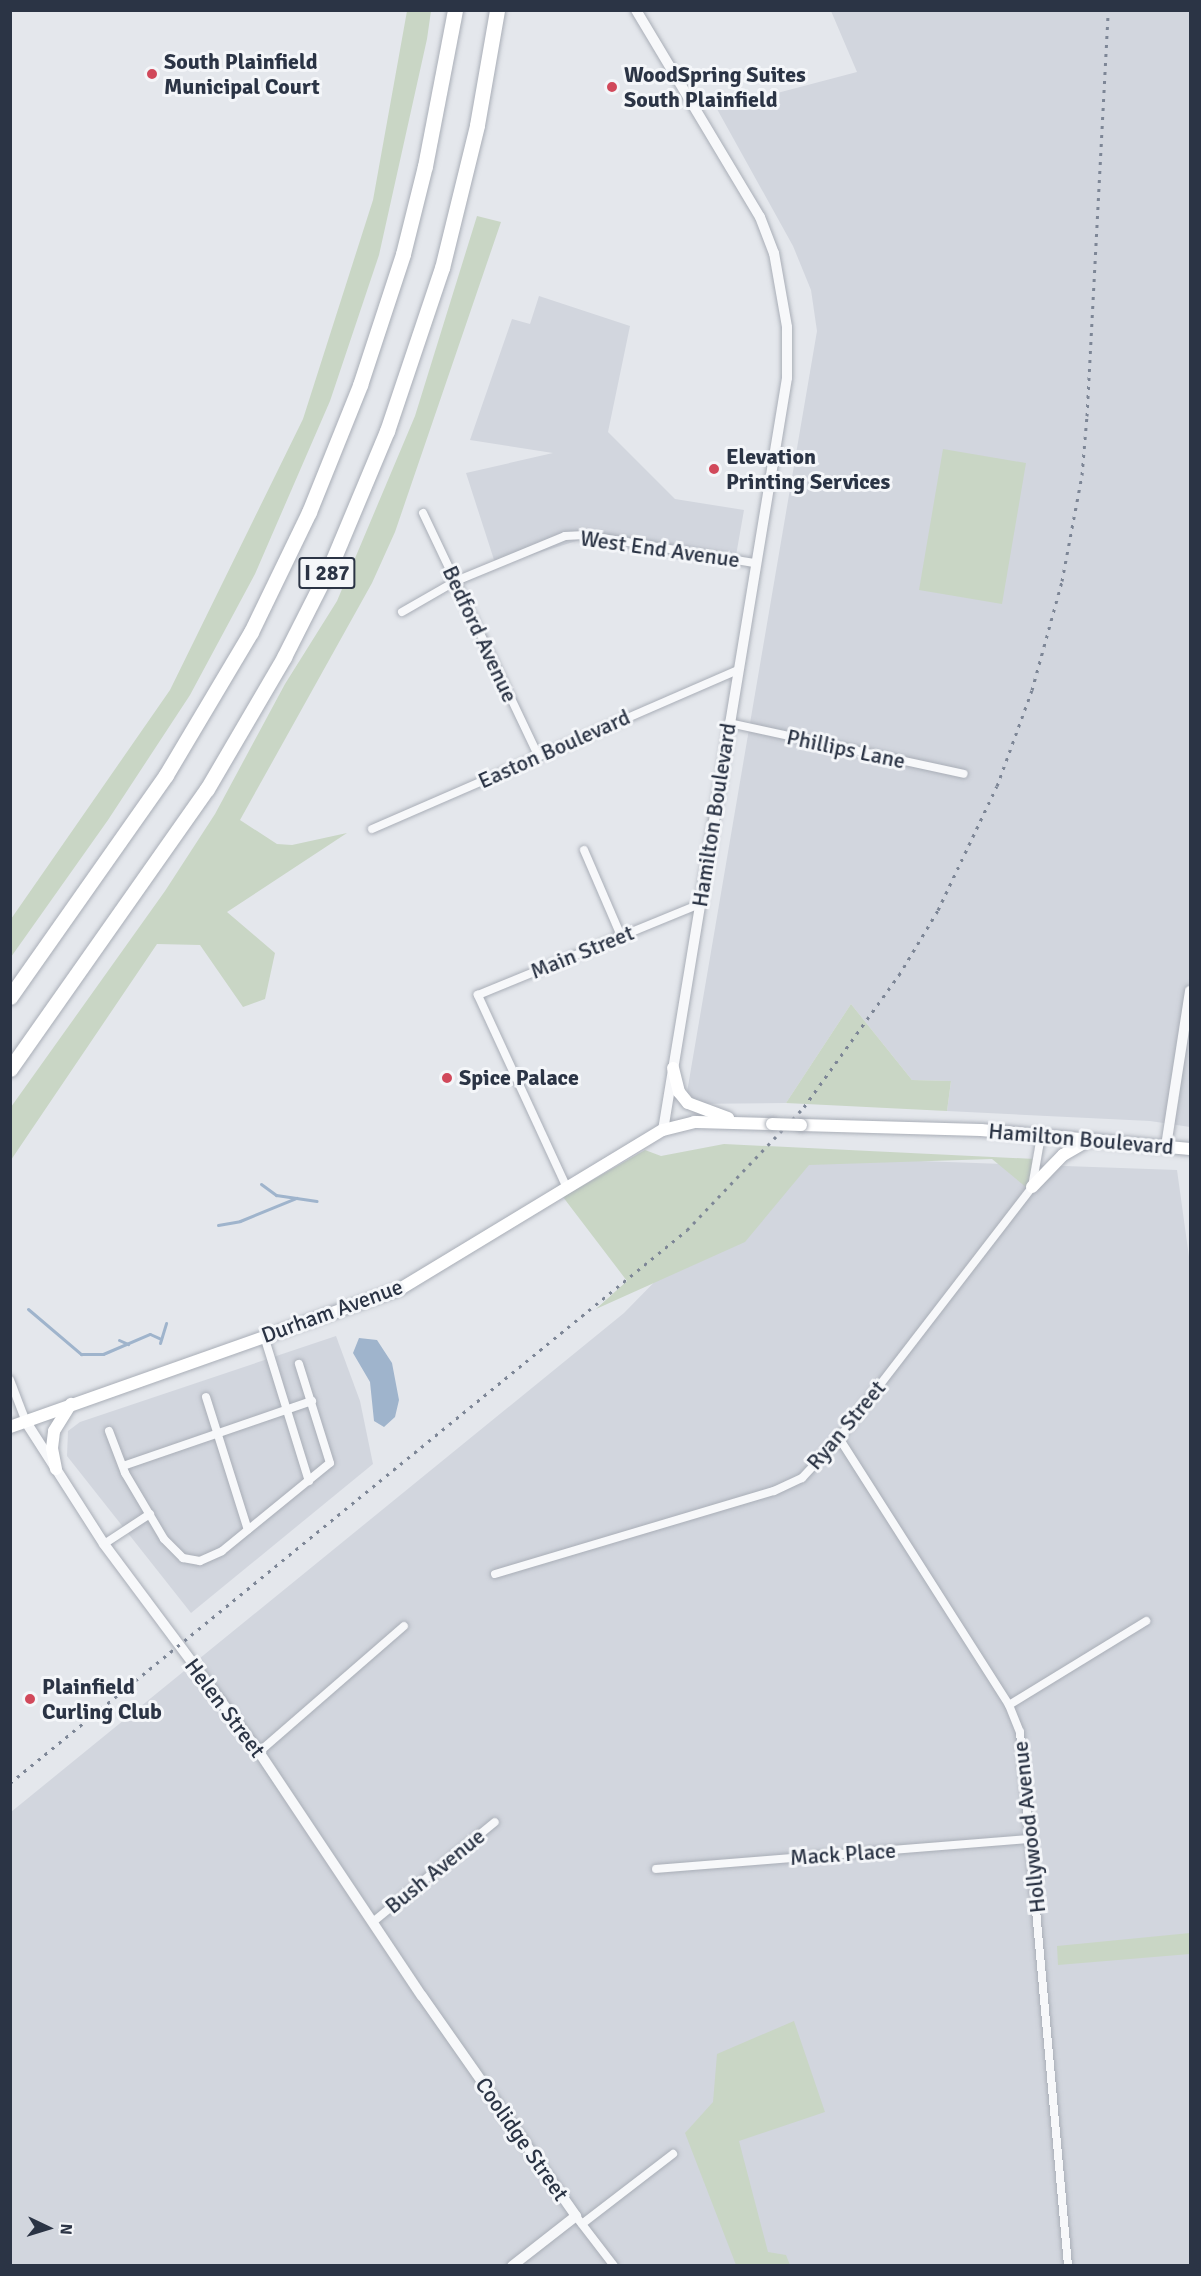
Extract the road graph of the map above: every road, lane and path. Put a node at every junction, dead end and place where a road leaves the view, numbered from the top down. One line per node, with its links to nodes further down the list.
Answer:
1 (454, 10): 17 (highway, I 287)
2 (496, 10): 19 (highway, I 287)
3 (636, 10): 5 (street, Hamilton Boulevard)
4 (423, 513): 6 (street, Bedford Avenue)
5 (755, 562): 6 (street, West End Avenue); 8 (street, Hamilton Boulevard)
6 (456, 581): 7 (street, West End Avenue); 10 (street, Bedford Avenue)
7 (402, 612)
8 (738, 670): 9 (street, Hamilton Boulevard); 10 (street, Easton Boulevard)
9 (729, 723): 11 (street, Phillips Lane); 14 (street, Hamilton Boulevard)
10 (538, 755): 12 (street, Easton Boulevard)
11 (964, 774)
12 (372, 829)
13 (584, 850): 15 (street)
14 (700, 904): 15 (street, Main Street); 18 (street, Hamilton Boulevard)
15 (621, 936): 27 (street, Main Street)
16 (1191, 991): 24 (street)
17 (10, 997)
18 (673, 1068): 20 (main road); 21 (street, Hamilton Boulevard)
19 (10, 1069)
20 (747, 1124): 21 (main road, Hamilton Boulevard); 22 (main road, Hamilton Boulevard, bridge)
21 (663, 1130): 27 (main road, Durham Avenue)
22 (1041, 1136): 23 (main road, Hamilton Boulevard); 26 (street, Ryan Street)
23 (1089, 1140): 24 (main road, Hamilton Boulevard); 26 (main road)
24 (1166, 1146): 25 (main road, Hamilton Boulevard)
25 (1191, 1149)
26 (1032, 1187): 39 (street, Ryan Street)
27 (567, 1188): 28 (main road, Durham Avenue)
28 (264, 1336): 33 (main road, Durham Avenue); 34 (street)
29 (299, 1364): 32 (street)
30 (10, 1380): 35 (street)
31 (206, 1397): 38 (street)
32 (312, 1401): 34 (street); 42 (street)
33 (71, 1403): 35 (main road, Durham Avenue); 41 (main road)
34 (286, 1409): 38 (street); 42 (street)
35 (26, 1422): 36 (main road, Durham Avenue); 41 (street, Helen Street)
36 (10, 1427)
37 (109, 1431): 40 (street)
38 (217, 1433): 40 (street); 44 (street)
39 (839, 1438): 46 (street, Ryan Street); 49 (street, Hollywood Avenue)
40 (123, 1466): 43 (street)
41 (56, 1469): 45 (street, Helen Street)
42 (309, 1480): 44 (street)
43 (150, 1514): 44 (street); 45 (street)
44 (248, 1530)
45 (104, 1544): 50 (street, Helen Street)
46 (495, 1574)
47 (1146, 1622): 49 (street)
48 (404, 1626): 50 (street)
49 (1009, 1705): 52 (street, Hollywood Avenue)
50 (259, 1752): 54 (street, Helen Street)
51 (495, 1822): 54 (street, Bush Avenue)
52 (1031, 1839): 53 (street, Mack Place); 60 (street, Hollywood Avenue)
53 (656, 1869)
54 (374, 1921): 55 (street, Helen Street)
55 (422, 1996): 57 (street, Coolidge Street)
56 (674, 2154): 57 (street)
57 (579, 2220): 58 (street, Coolidge Street); 59 (street)
58 (512, 2265)
59 (614, 2265)
60 (1068, 2265)

